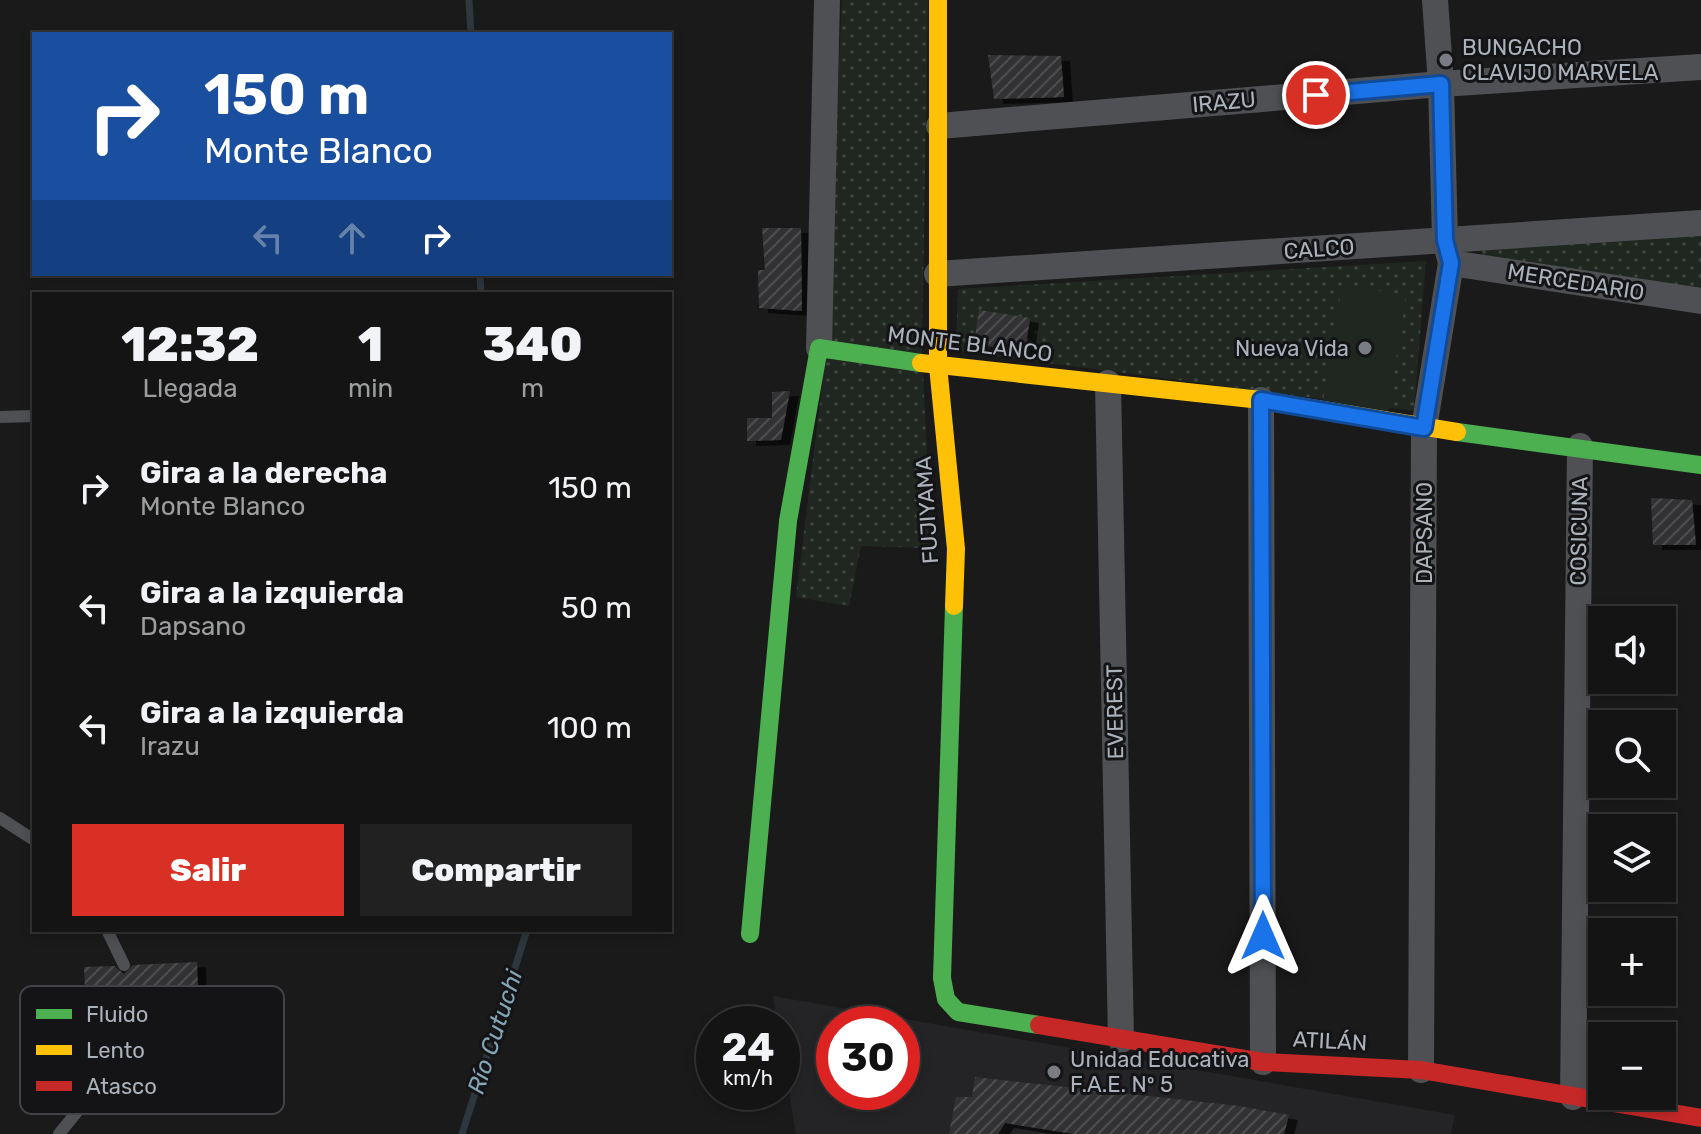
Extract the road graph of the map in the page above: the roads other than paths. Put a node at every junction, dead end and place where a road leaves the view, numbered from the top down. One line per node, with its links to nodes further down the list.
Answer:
1 (827, 0): 11 (street)
2 (938, 0): 6 (street, FUJIYAMA)
3 (1435, 0): 5 (street, DAPSANO)
4 (1701, 67): 5 (street, IRAZU)
5 (1441, 84): 6 (street, IRAZU); 8 (street, DAPSANO)
6 (939, 126): 9 (street, FUJIYAMA)
7 (1701, 223): 8 (street, CALCO)
8 (1448, 252): 9 (street, CALCO); 10 (street, MERCEDARIO); 17 (street, DAPSANO)
9 (937, 274): 12 (street, FUJIYAMA)
10 (1701, 301)
11 (819, 348): 12 (street, MONTE BLANCO); 23 (street)
12 (938, 366): 13 (street, MONTE BLANCO); 25 (street, FUJIYAMA)
13 (1108, 383): 14 (street, MONTE BLANCO); 26 (street, EVEREST)
14 (1261, 400): 17 (street, MONTE BLANCO); 27 (street)
15 (32, 416): 16 (lane)
16 (0, 417)
17 (1424, 428): 18 (street, MONTE BLANCO); 28 (street, DAPSANO)
18 (1580, 446): 19 (street, MONTE BLANCO); 29 (street, COSICUNA)
19 (1701, 465)
20 (0, 818): 21 (lane)
21 (32, 839)
22 (108, 932): 24 (lane)
23 (750, 934)
24 (124, 965)
25 (958, 1012): 26 (street, ATILÁN)
26 (1121, 1040): 27 (street, ATILÁN)
27 (1263, 1062): 28 (street, ATILÁN)
28 (1421, 1070): 29 (street, ATILÁN)
29 (1573, 1097): 31 (street, ATILÁN)
30 (75, 1114): 32 (lane)
31 (1701, 1118)
32 (59, 1134)

